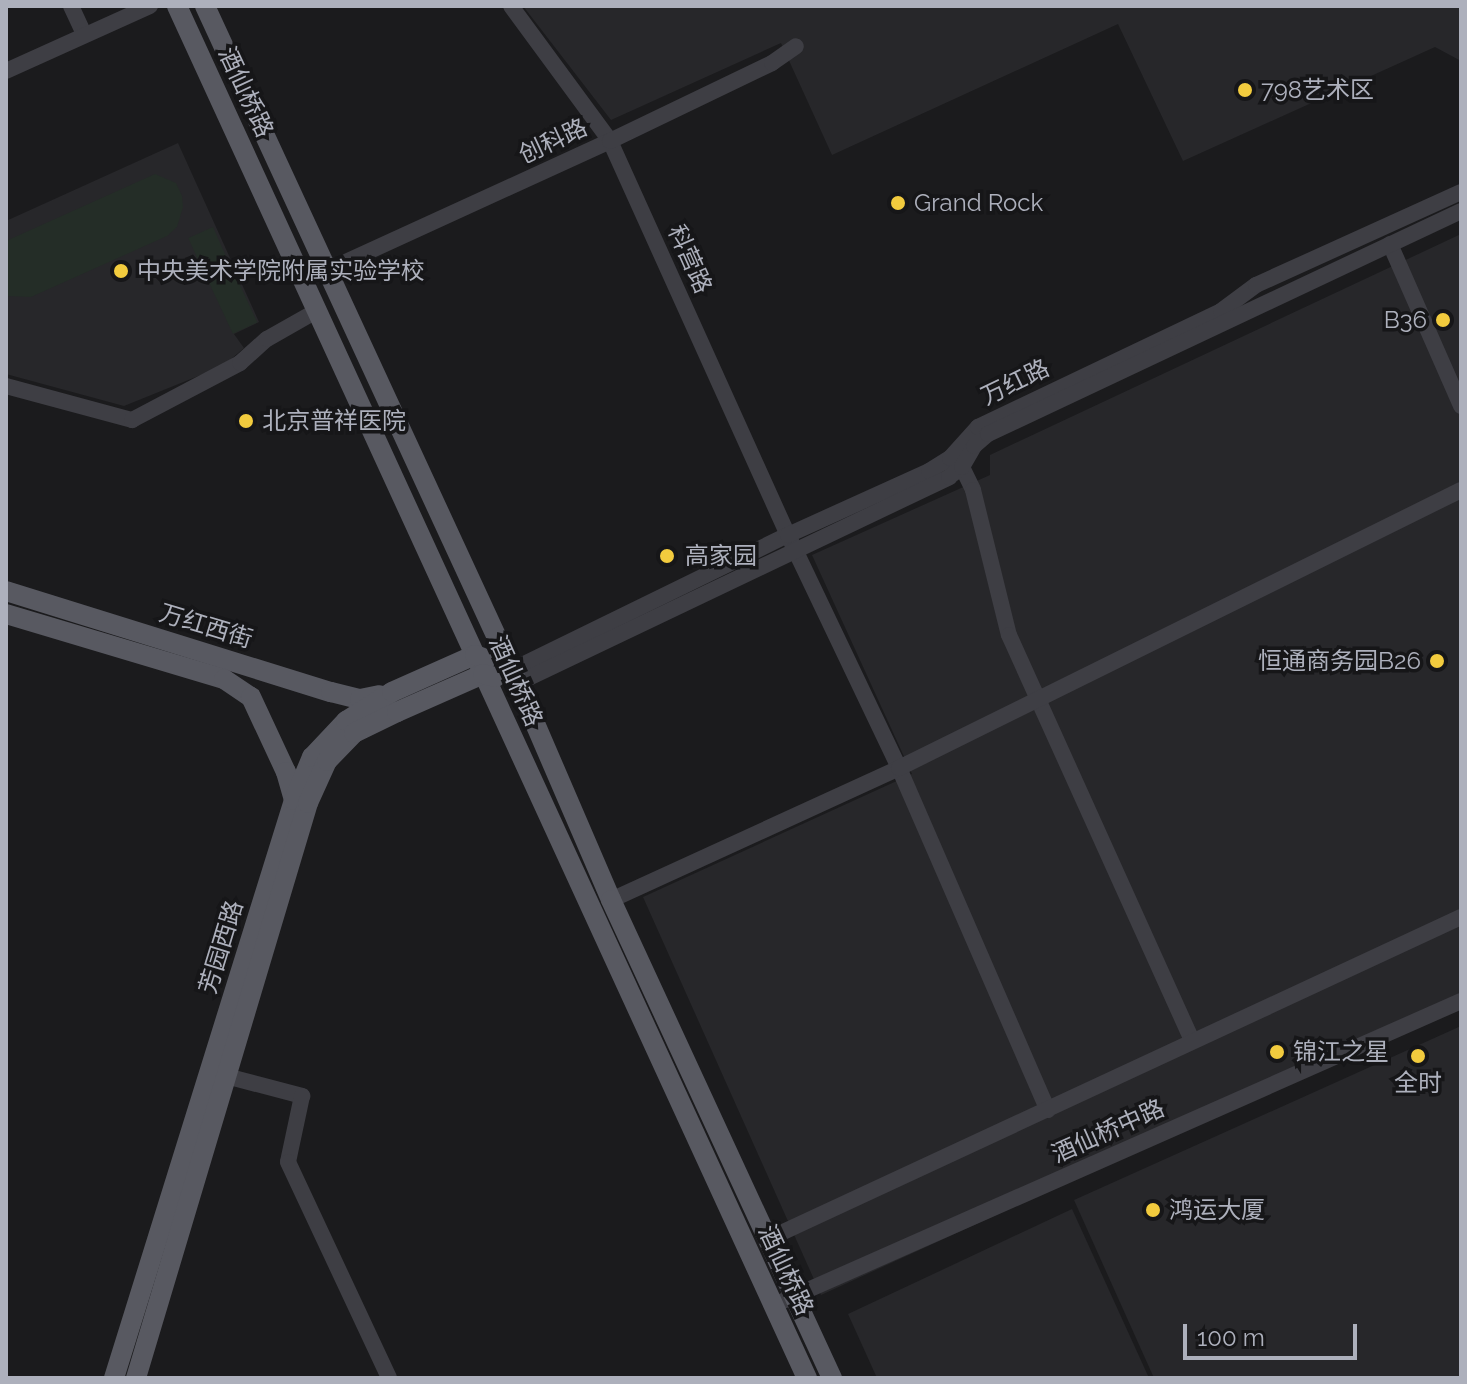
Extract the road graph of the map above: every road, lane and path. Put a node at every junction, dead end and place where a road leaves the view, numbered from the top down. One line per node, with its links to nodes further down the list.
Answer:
1 (71, 6): 6 (street)
2 (150, 6): 6 (street)
3 (177, 6): 14 (main road, 酒仙桥路)
4 (205, 6): 13 (main road, 酒仙桥路)
5 (511, 6): 9 (street, 科营路)
6 (84, 34): 8 (street)
7 (796, 46): 9 (street, 创科路)
8 (6, 71)
9 (610, 141): 13 (street, 创科路); 19 (street, 科营路)
10 (1461, 192): 19 (street, 万红路)
11 (1461, 211): 12 (street, 万红路)
12 (1390, 244): 16 (street); 17 (street, 万红路)
13 (326, 271): 23 (main road, 酒仙桥路)
14 (318, 310): 15 (street); 22 (main road, 酒仙桥路)
15 (6, 386)
16 (1461, 406)
17 (962, 467): 19 (street, 万红路); 25 (street)
18 (1461, 490): 25 (street)
19 (792, 542): 23 (street, 万红路); 26 (street, 科营路)
20 (6, 591): 24 (main road, 万红西街)
21 (6, 614): 27 (main road, 万红西街)
22 (479, 664): 23 (main road); 24 (main road, 芳园西路); 32 (main road, 芳园西路); 36 (main road, 酒仙桥路)
23 (515, 676): 28 (main road, 酒仙桥路)
24 (392, 692): 27 (main road, 芳园西路)
25 (1039, 700): 26 (street); 31 (street)
26 (899, 768): 28 (street); 33 (street, 科营路)
27 (294, 800): 37 (main road, 芳园西路)
28 (611, 900): 34 (main road, 酒仙桥路)
29 (1461, 917): 31 (street)
30 (1461, 1001): 35 (street, 酒仙桥中路)
31 (1192, 1040): 33 (street)
32 (226, 1076): 38 (main road, 芳园西路); 39 (street)
33 (1048, 1110): 34 (street)
34 (768, 1239): 35 (main road, 酒仙桥路)
35 (794, 1296): 36 (street, 酒仙桥中路); 41 (main road, 酒仙桥路)
36 (774, 1305): 40 (main road, 酒仙桥路)
37 (114, 1378)
38 (136, 1378)
39 (389, 1378)
40 (807, 1378)
41 (832, 1378)

